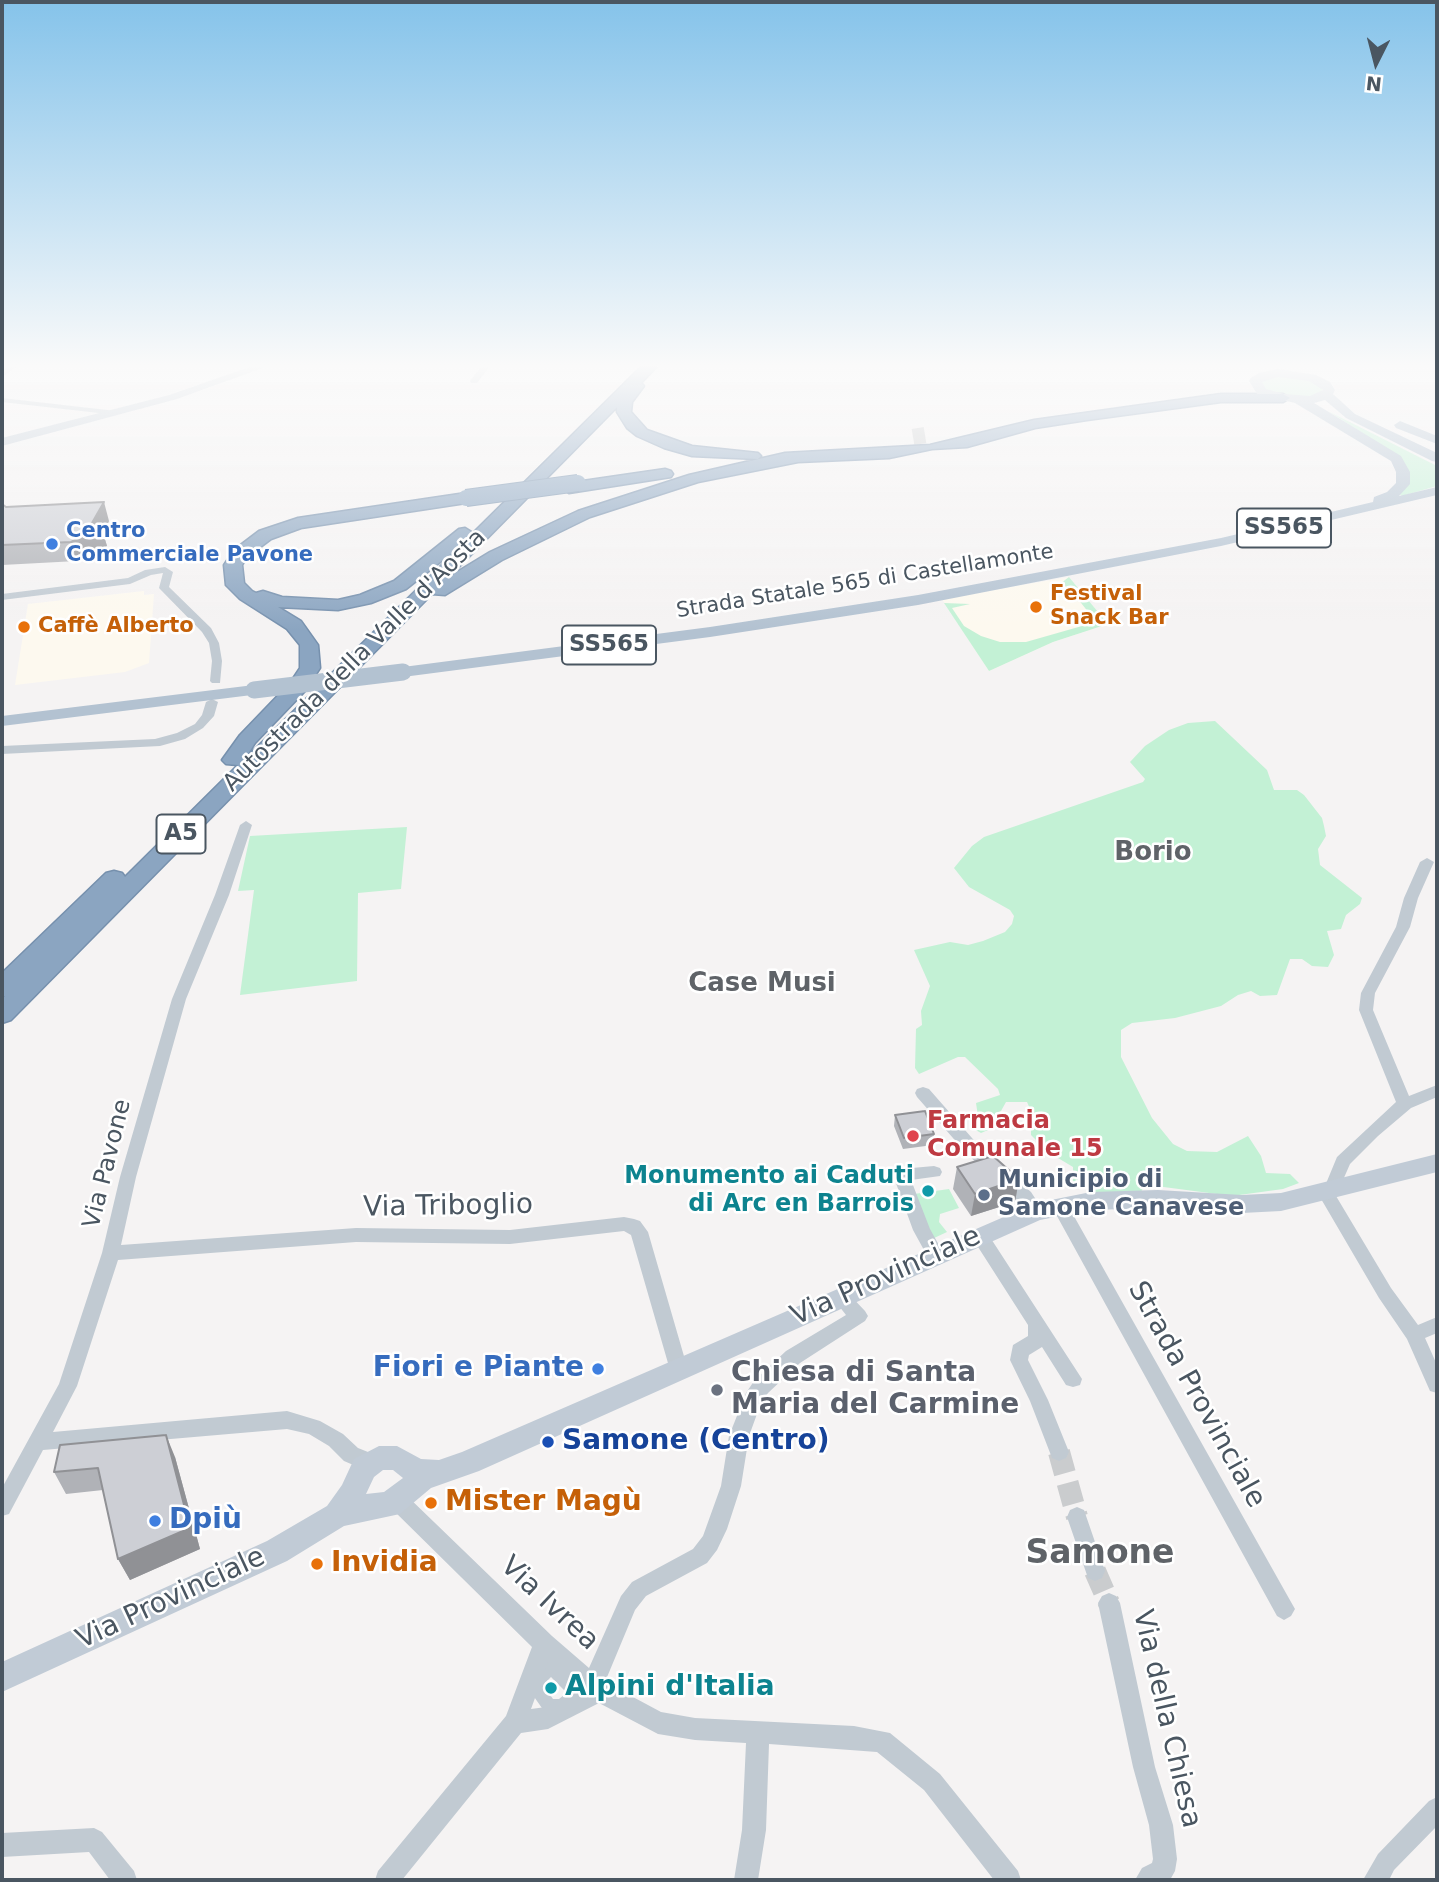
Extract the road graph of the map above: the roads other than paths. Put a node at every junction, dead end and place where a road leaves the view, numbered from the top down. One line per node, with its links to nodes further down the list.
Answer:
1 (546, 455): 14 (highway, Autostrada della Valle d'Aosta / A5)
2 (562, 455): 16 (highway, Autostrada della Valle d'Aosta / A5)
3 (721, 455): 7 (highway)
4 (781, 455): 7 (highway)
5 (848, 455): 8 (highway)
6 (1390, 455): 13 (main road)
7 (768, 456): 9 (highway)
8 (800, 457): 9 (highway); 16 (highway)
9 (573, 485): 11 (highway, bridge)
10 (1437, 491): 13 (main road, Strada Statale 565 di Castellamonte / SS565)
11 (463, 500): 14 (highway); 21 (highway)
12 (1437, 506): 13 (main road)
13 (1347, 514): 19 (main road, Strada Statale 565 di Castellamonte / SS565, bridge)
14 (466, 532): 21 (highway, Autostrada della Valle d'Aosta / A5)
15 (2, 597): 17 (street)
16 (360, 655): 25 (highway, Autostrada della Valle d'Aosta / A5)
17 (216, 681)
18 (212, 702): 20 (street)
19 (2, 721)
20 (2, 750)
21 (233, 760): 24 (highway, Autostrada della Valle d'Aosta / A5)
22 (246, 825): 35 (street, Via Pavone)
23 (1427, 862): 28 (street)
24 (2, 988)
25 (2, 1014)
26 (1437, 1091): 28 (street)
27 (923, 1093): 33 (street)
28 (1405, 1104): 31 (street)
29 (1437, 1163): 31 (main road, Via Provinciale)
30 (934, 1172): 36 (street)
31 (1328, 1191): 32 (main road, Via Provinciale); 40 (street)
32 (1060, 1207): 33 (main road, Via Provinciale); 53 (street, Strada Provinciale)
33 (1036, 1212): 34 (main road, Via Provinciale)
34 (980, 1236): 36 (main road, Via Provinciale); 38 (street)
35 (111, 1253): 41 (street, Via Triboglio); 44 (street, Via Pavone)
36 (936, 1256): 37 (main road, Via Provinciale)
37 (841, 1297): 41 (main road, Via Provinciale); 56 (street)
38 (1037, 1323): 42 (street); 45 (street)
39 (1437, 1325): 40 (street)
40 (1414, 1334): 43 (street)
41 (679, 1370): 47 (main road, Via Provinciale)
42 (1073, 1379)
43 (1437, 1385)
44 (39, 1442): 46 (street); 48 (street, Via Pavone)
45 (1059, 1452)
46 (359, 1469): 47 (main road); 47 (main road); 49 (main road, Via Provinciale)
47 (397, 1491): 49 (main road, Via Provinciale); 54 (street, Via Ivrea)
48 (2, 1507)
49 (337, 1515): 55 (main road, Via Provinciale)
50 (1077, 1517): 51 (street)
51 (1095, 1571)
52 (1109, 1603): 66 (street, Via della Chiesa)
53 (1284, 1609)
54 (544, 1644): 56 (street, Via Ivrea); 57 (street)
55 (2, 1677)
56 (596, 1687): 57 (street, Via Ivrea); 58 (street)
57 (515, 1723): 63 (street)
58 (758, 1733): 64 (street); 65 (street)
59 (1437, 1809): 61 (street)
60 (2, 1845): 62 (street)
61 (1380, 1871)
62 (125, 1880)
63 (387, 1880)
64 (746, 1880)
65 (1009, 1880)
66 (1147, 1880)

